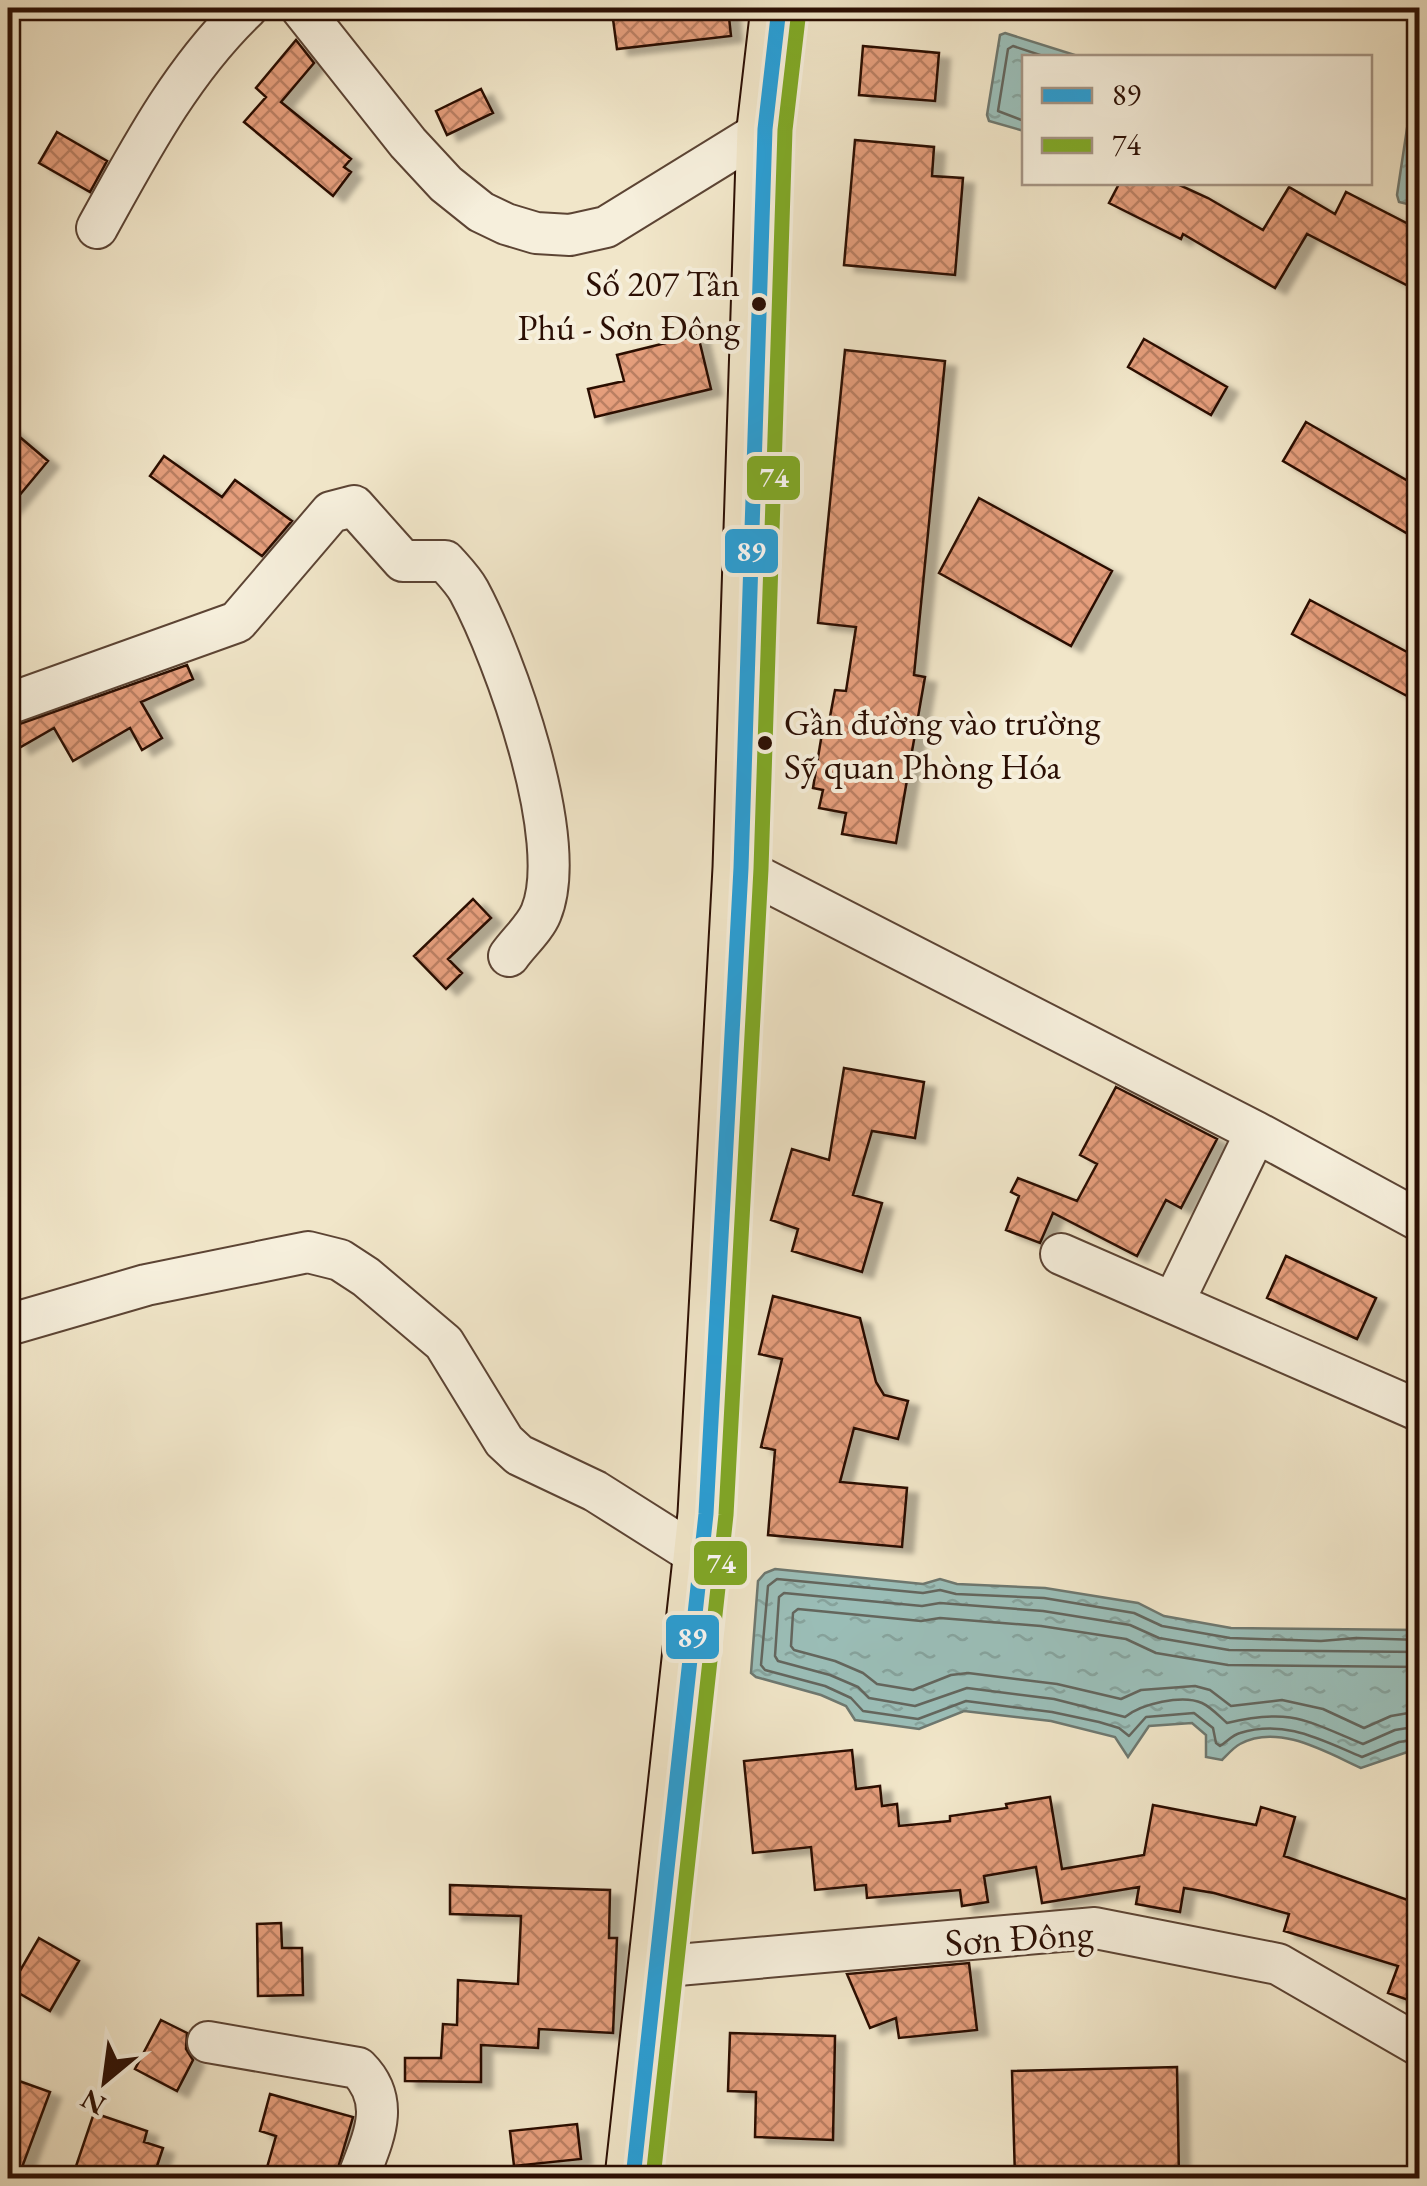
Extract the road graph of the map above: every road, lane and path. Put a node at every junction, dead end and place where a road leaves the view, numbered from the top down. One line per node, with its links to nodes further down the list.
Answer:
1 (247, 8): 5 (street)
2 (300, 8): 4 (street)
3 (780, 8): 4 (highway)
4 (765, 129): 7 (highway)
5 (97, 228)
6 (8, 704): 8 (street)
7 (740, 868): 9 (street); 15 (highway)
8 (508, 956)
9 (1256, 1132): 10 (street); 12 (street)
10 (1420, 1221)
11 (1060, 1254): 12 (street)
12 (1173, 1304): 14 (street)
13 (8, 1325): 15 (street)
14 (1420, 1411)
15 (701, 1558): 16 (highway)
16 (655, 1967): 18 (street, Sơn Đông); 20 (highway)
17 (208, 2042): 19 (street)
18 (1420, 2046)
19 (358, 2178)
20 (633, 2178)

